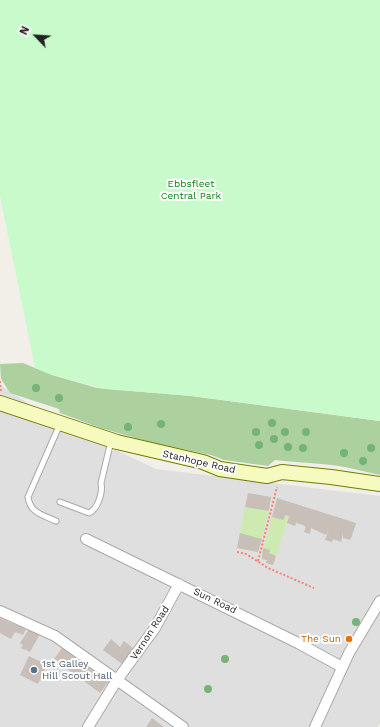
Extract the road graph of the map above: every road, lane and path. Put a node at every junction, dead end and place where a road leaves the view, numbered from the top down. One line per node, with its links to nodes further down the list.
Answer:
1 (0, 404): 2 (main road, Stanhope Road)
2 (60, 423): 3 (main road, Stanhope Road); 7 (lane)
3 (111, 440): 4 (main road, Stanhope Road); 6 (lane)
4 (278, 473): 5 (main road, Stanhope Road); 10 (path)
5 (380, 484)
6 (60, 502)
7 (56, 521)
8 (86, 538): 11 (street, Sun Road)
9 (237, 552): 10 (path)
10 (258, 561): 12 (path)
11 (179, 584): 15 (street, Sun Road); 16 (street, Vernon Road)
12 (314, 588)
13 (380, 601): 15 (street)
14 (0, 611): 16 (street)
15 (342, 667): 19 (street)
16 (117, 680): 17 (street, Vernon Road); 18 (street)
17 (88, 727)
18 (183, 727)
19 (316, 727)

